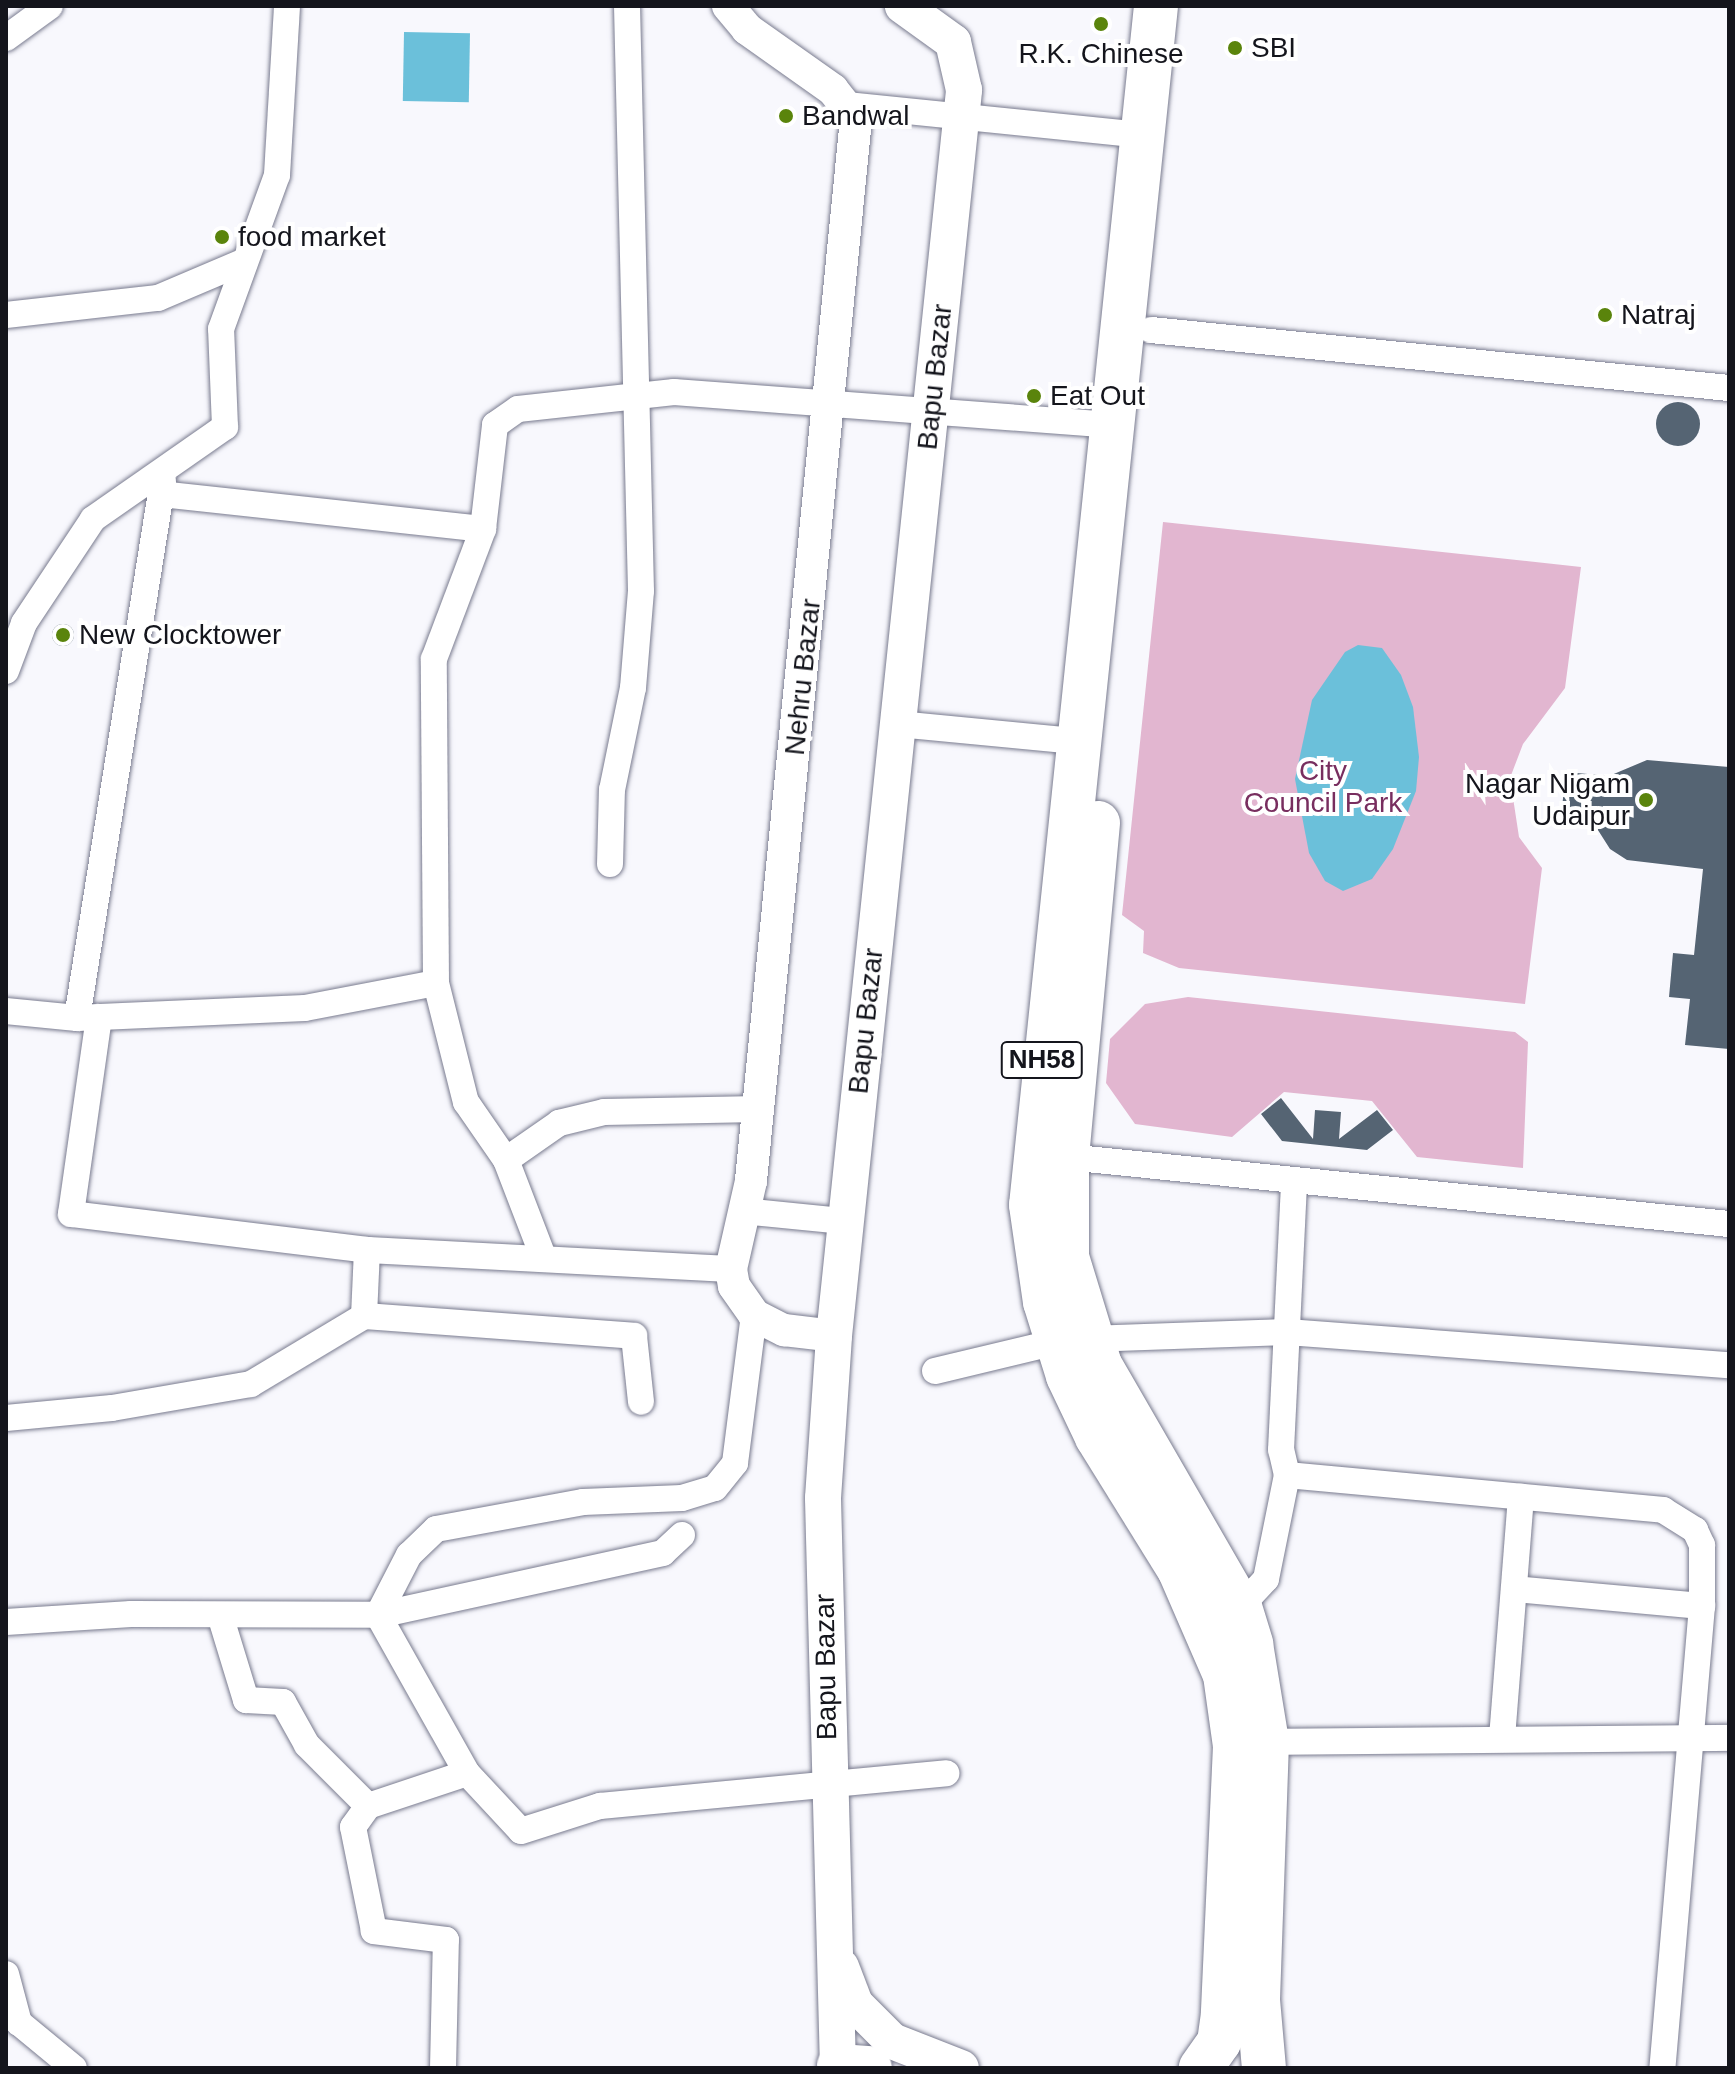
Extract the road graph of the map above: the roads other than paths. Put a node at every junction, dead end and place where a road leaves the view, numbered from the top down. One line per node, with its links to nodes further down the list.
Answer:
1 (50, 6): 8 (street)
2 (287, 6): 12 (street)
3 (627, 6): 16 (street)
4 (728, 6): 9 (street)
5 (903, 6): 10 (main road, Bapu Bazar)
6 (1156, 6): 11 (highway, NH58)
7 (1187, 6): 14 (highway, NH58)
8 (6, 38)
9 (847, 105): 10 (street); 17 (street, Nehru Bazar)
10 (963, 116): 11 (street); 18 (main road, Bapu Bazar)
11 (1142, 135): 19 (highway, NH58)
12 (243, 262): 13 (street); 20 (street)
13 (6, 315)
14 (1151, 330): 15 (street); 31 (highway, NH58)
15 (1729, 388)
16 (639, 397): 17 (street); 22 (street); 26 (street)
17 (831, 401): 18 (street); 30 (street, Nehru Bazar)
18 (932, 409): 19 (street); 24 (main road, Bapu Bazar)
19 (1111, 425): 25 (highway, NH58)
20 (166, 464): 21 (street); 23 (street)
21 (161, 494): 22 (street); 29 (street)
22 (483, 529): 27 (street)
23 (6, 671)
24 (898, 724): 25 (street); 35 (main road, Bapu Bazar)
25 (1076, 741): 44 (highway, NH58)
26 (610, 864)
27 (436, 983): 29 (street); 32 (street)
28 (6, 1011): 29 (street)
29 (88, 1018): 37 (street)
30 (759, 1109): 32 (street); 34 (street, Nehru Bazar)
31 (1067, 1157): 33 (street); 44 (highway, NH58)
32 (506, 1160): 38 (street)
33 (1294, 1180): 36 (street); 42 (street)
34 (743, 1211): 35 (street); 39 (street, Nehru Bazar)
35 (844, 1221): 43 (main road, Bapu Bazar)
36 (1729, 1224)
37 (367, 1250): 38 (street); 41 (street)
38 (544, 1259): 39 (street)
39 (731, 1269): 40 (street)
40 (754, 1315): 43 (street); 56 (street)
41 (364, 1316): 47 (street); 48 (street)
42 (1287, 1332): 44 (street); 45 (street); 49 (street)
43 (834, 1336): 64 (main road, Bapu Bazar)
44 (1072, 1340): 46 (street); 54 (highway, NH58); 73 (highway, NH58)
45 (1729, 1365)
46 (935, 1371)
47 (641, 1402)
48 (6, 1418)
49 (1287, 1475): 50 (street); 54 (street)
50 (1521, 1497): 52 (street); 53 (street)
51 (682, 1535): 56 (street)
52 (1515, 1589): 53 (street); 58 (street)
53 (1702, 1606): 60 (street)
54 (1240, 1607): 61 (highway, NH58)
55 (220, 1615): 56 (street); 57 (street); 65 (street)
56 (378, 1615): 62 (street)
57 (6, 1622)
58 (1502, 1738): 60 (street); 61 (street)
59 (1729, 1738): 60 (street)
60 (1693, 1739): 75 (street)
61 (1267, 1742): 74 (highway, NH58)
62 (467, 1773): 64 (street); 65 (street)
63 (946, 1773): 64 (street)
64 (828, 1787): 66 (main road, Bapu Bazar)
65 (368, 1806): 71 (street)
66 (834, 1946): 69 (main road, Bapu Bazar); 72 (main road)
67 (6, 1974): 68 (street)
68 (12, 2018): 70 (street)
69 (849, 2067)
70 (74, 2068)
71 (443, 2068)
72 (961, 2068)
73 (1201, 2068)
74 (1264, 2068)
75 (1662, 2068)

